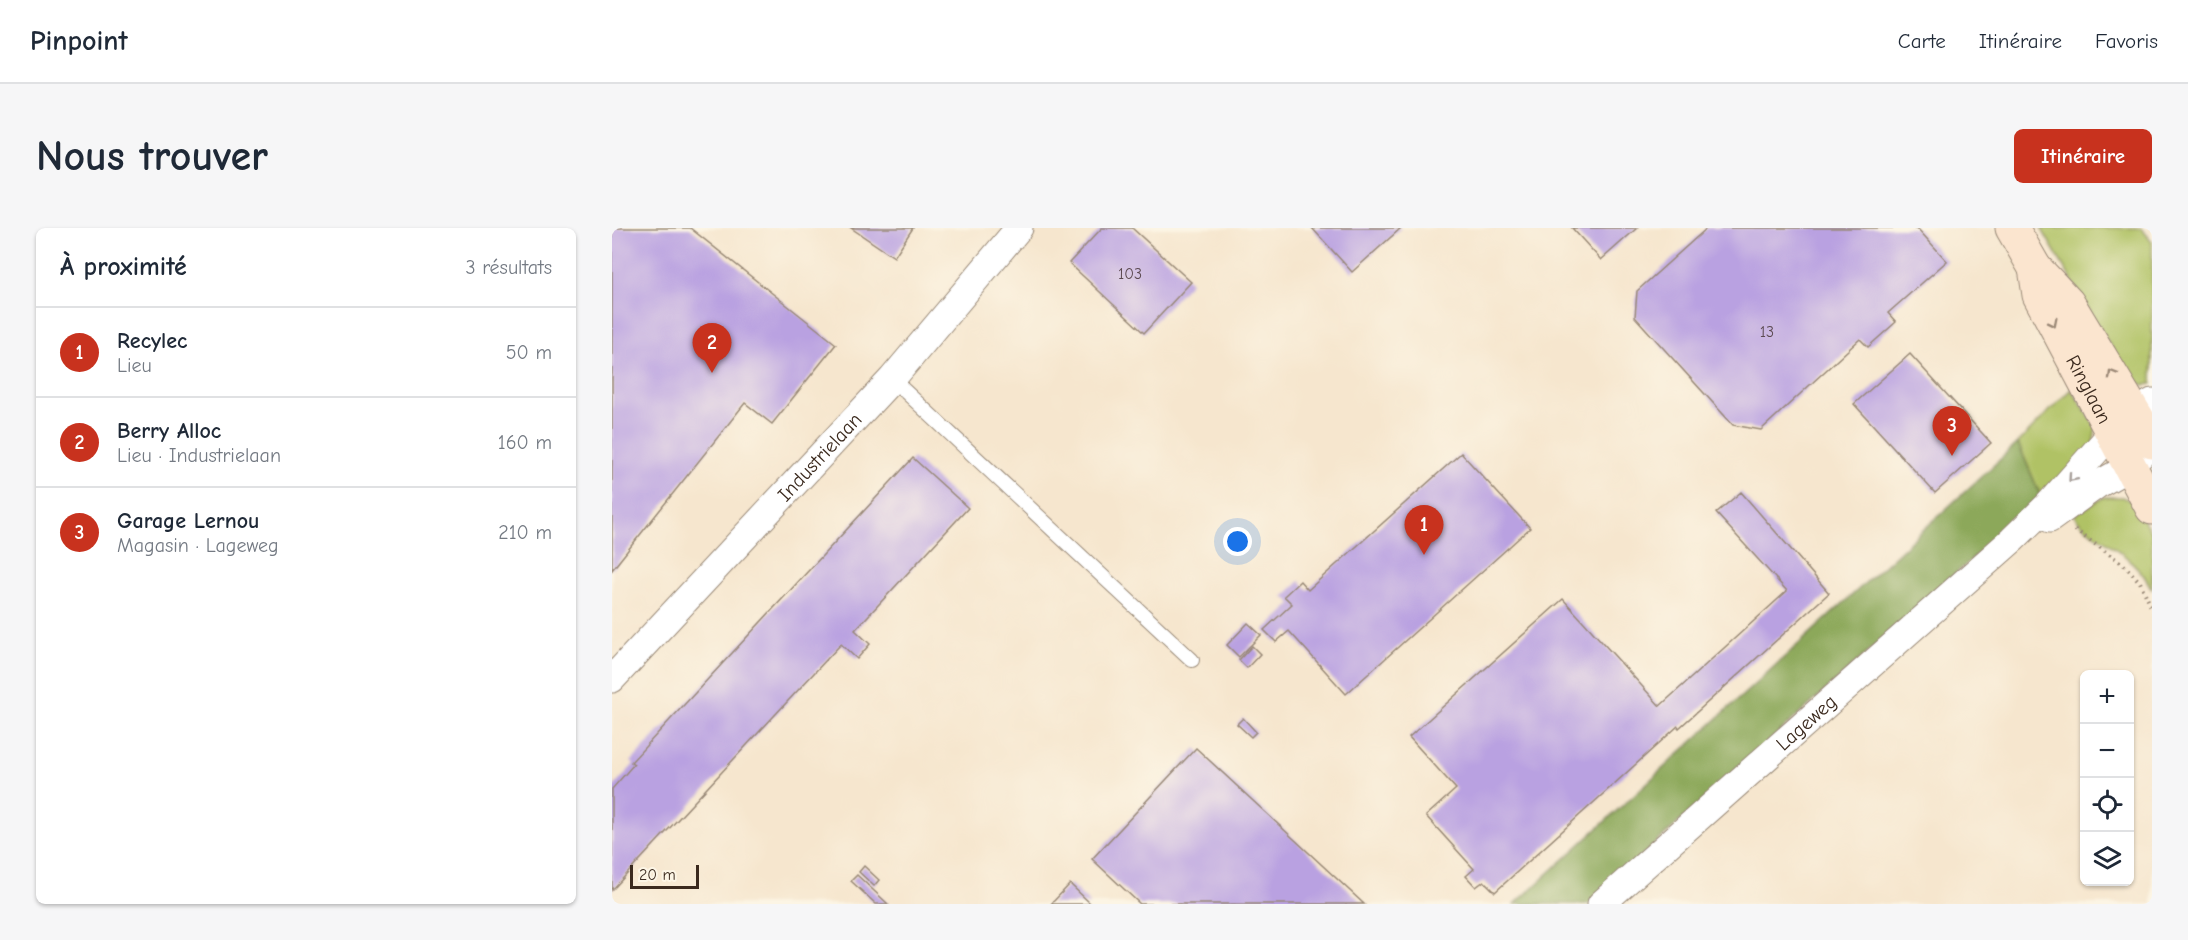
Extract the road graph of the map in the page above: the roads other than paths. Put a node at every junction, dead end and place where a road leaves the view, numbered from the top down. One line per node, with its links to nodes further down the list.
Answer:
1 (1019, 228): 3 (street, Industrielaan)
2 (2012, 228): 4 (main road, Ringlaan)
3 (892, 379): 9 (lane); 10 (street, Industrielaan)
4 (2133, 417): 5 (main road, Ringlaan); 6 (main road, Ringlaan); 8 (street, Lageweg, one-way to 8)
5 (2152, 443): 6 (street, Lageweg)
6 (2128, 467): 7 (main road, Ringlaan); 8 (street, Lageweg)
7 (2152, 508)
8 (2012, 540): 11 (street, Lageweg)
9 (1192, 660)
10 (612, 679)
11 (1601, 904)

